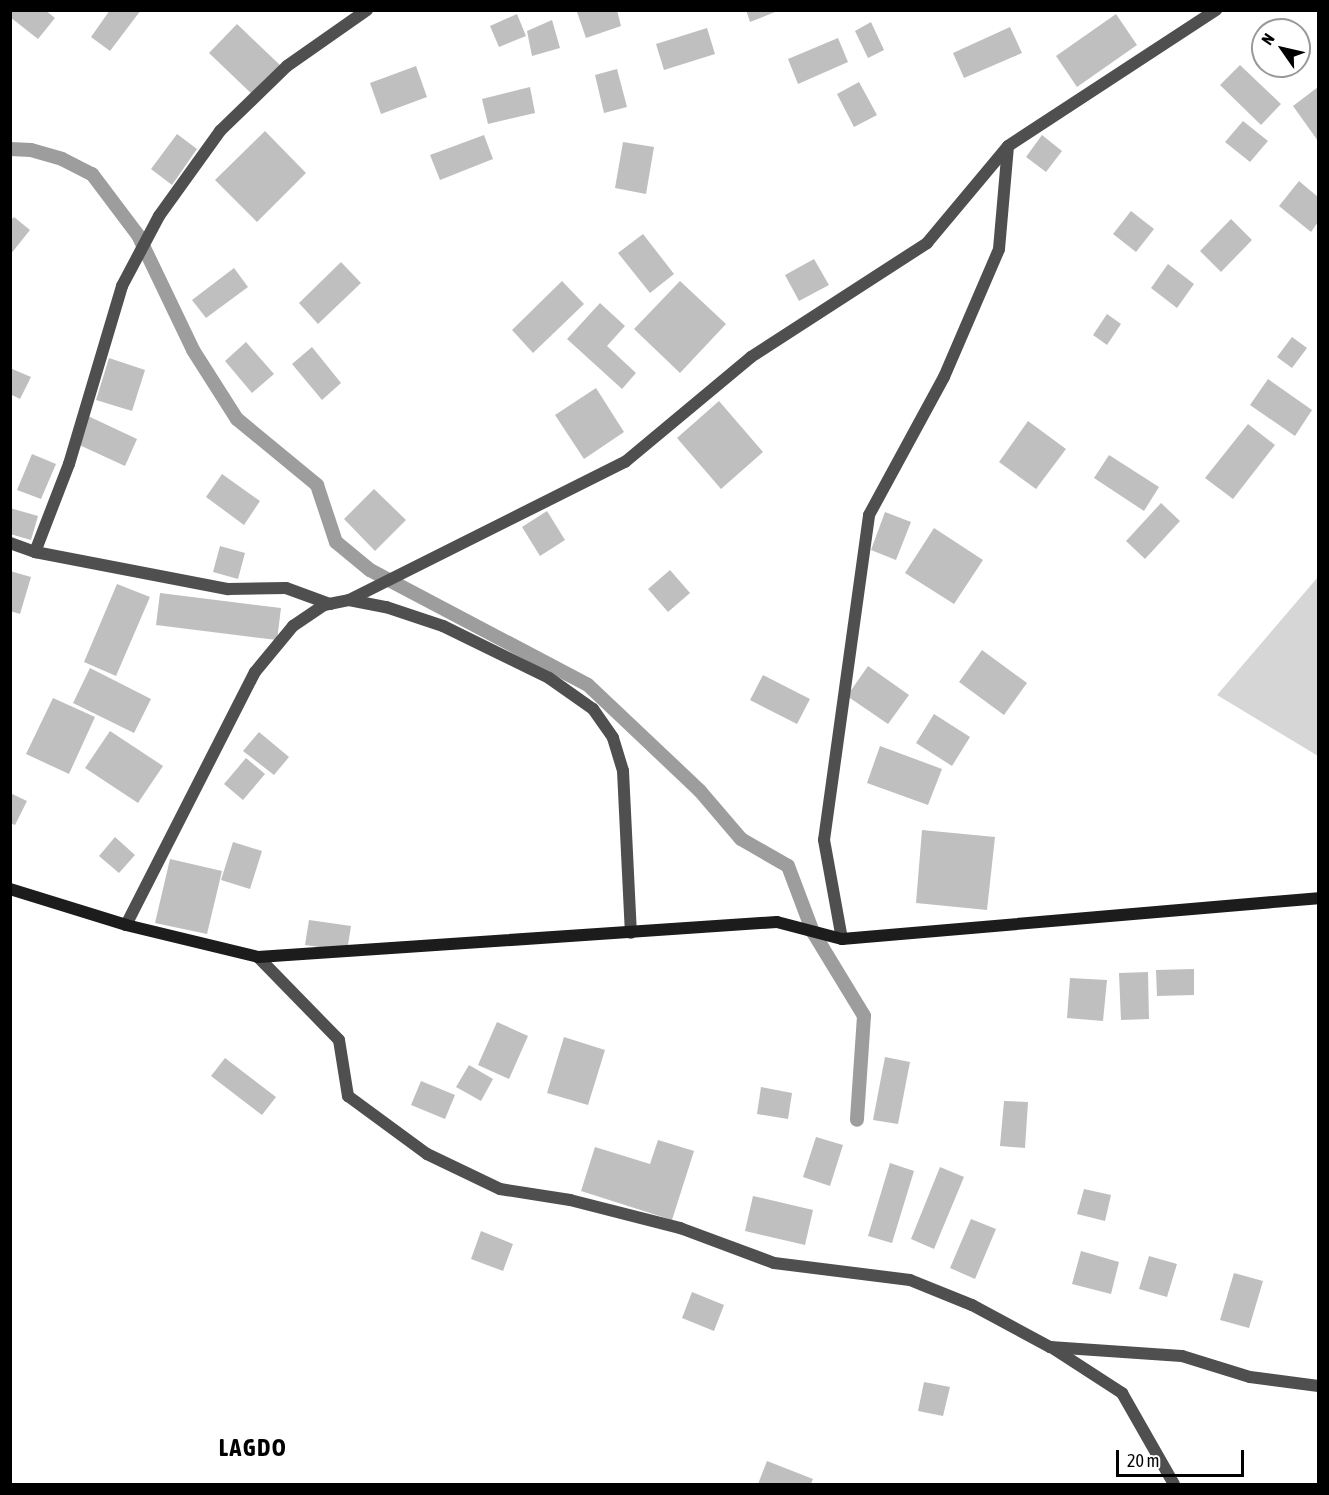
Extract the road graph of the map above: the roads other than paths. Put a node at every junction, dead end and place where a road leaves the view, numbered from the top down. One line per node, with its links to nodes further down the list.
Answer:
1 (367, 10): 5 (street)
2 (1216, 10): 3 (street)
3 (1008, 146): 6 (street); 12 (street)
4 (10, 543): 5 (street)
5 (35, 552): 7 (street)
6 (349, 600): 7 (street); 11 (street)
7 (330, 604): 10 (street)
8 (10, 889): 10 (street)
9 (1318, 898): 12 (street)
10 (126, 925): 13 (street)
11 (631, 933): 12 (street); 13 (street)
12 (842, 939)
13 (258, 957): 14 (street)
14 (1050, 1347): 15 (street); 16 (street)
15 (1318, 1386)
16 (1174, 1485)

